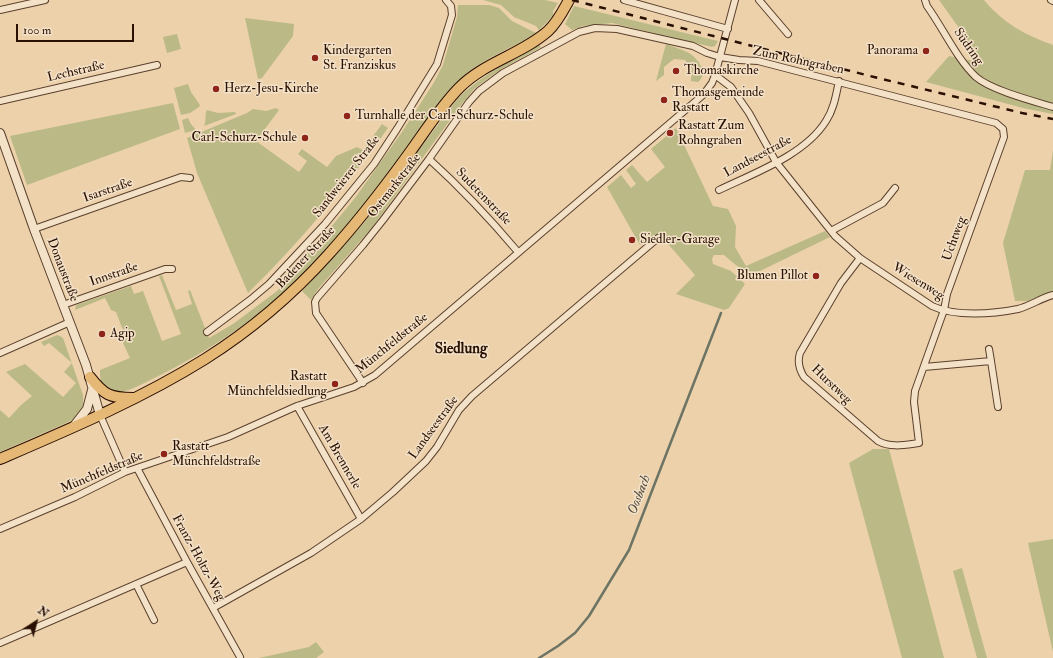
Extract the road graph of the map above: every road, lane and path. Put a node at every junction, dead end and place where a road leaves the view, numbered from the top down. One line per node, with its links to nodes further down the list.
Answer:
1 (45, 0): 8 (street)
2 (446, 0): 35 (street, Sandweierer Straße)
3 (569, 0): 43 (main road, Badener Straße)
4 (624, 0): 9 (street)
5 (735, 0): 9 (street, Münchfeldstraße)
6 (759, 0): 10 (street)
7 (925, 0): 17 (street, Südring)
8 (0, 10)
9 (728, 29): 12 (street, Münchfeldstraße)
10 (788, 34)
11 (572, 35): 12 (street, Zum Rohngraben); 20 (street, Ostmarkstraße)
12 (720, 57): 14 (street, Münchfeldstraße); 15 (street, Zum Rohngraben)
13 (157, 65): 16 (street, Lechstraße)
14 (715, 76): 21 (street, Wiesenweg); 28 (street, Münchfeldstraße)
15 (839, 81): 18 (street, Zum Rohngraben); 21 (street, Landseestraße)
16 (0, 101)
17 (1053, 107)
18 (996, 122): 33 (street, Uchtweg)
19 (0, 133): 25 (street, Donaustraße)
20 (429, 159): 28 (street, Sudetenstraße); 41 (street, Ostmarkstraße)
21 (776, 162): 24 (street, Landseestraße); 26 (street, Wiesenweg)
22 (190, 178): 25 (street, Isarstraße)
23 (896, 188): 26 (street)
24 (719, 190)
25 (34, 229): 32 (street, Donaustraße)
26 (831, 231): 29 (street, Wiesenweg)
27 (658, 238): 52 (street, Landseestraße)
28 (518, 252): 41 (street, Münchfeldstraße)
29 (860, 258): 33 (street, Wiesenweg); 48 (street, Hurstweg)
30 (172, 269): 32 (street, Innstraße)
31 (1053, 295): 33 (street, Wiesenweg)
32 (63, 305): 34 (street, Donaustraße)
33 (944, 310): 39 (street, Uchtweg)
34 (70, 322): 37 (street); 40 (street, Donaustraße)
35 (207, 332)
36 (989, 349): 38 (street)
37 (0, 353)
38 (991, 361): 39 (street); 45 (street)
39 (924, 367): 48 (street, Uchtweg)
40 (90, 377): 42 (street, Donaustraße); 43 (main road)
41 (363, 383): 44 (street, Münchfeldstraße)
42 (93, 387): 46 (street, Donaustraße); 47 (street)
43 (135, 398): 46 (main road, Badener Straße)
44 (297, 406): 50 (street, Münchfeldstraße); 52 (street, Am Brennerle)
45 (998, 407)
46 (100, 415): 47 (main road, Badener Straße); 51 (street)
47 (73, 427): 49 (main road, Badener Straße)
48 (919, 443)
49 (0, 459)
50 (138, 468): 51 (street, Münchfeldstraße); 54 (street, Franz-Holtz-Weg)
51 (125, 472): 53 (street, Münchfeldstraße)
52 (361, 519): 56 (street, Landseestraße)
53 (0, 529)
54 (187, 562): 55 (street); 56 (street, Franz-Holtz-Weg)
55 (136, 584): 57 (street); 58 (street)
56 (213, 608): 59 (street, Franz-Holtz-Weg)
57 (154, 620)
58 (0, 643)
59 (240, 657)

